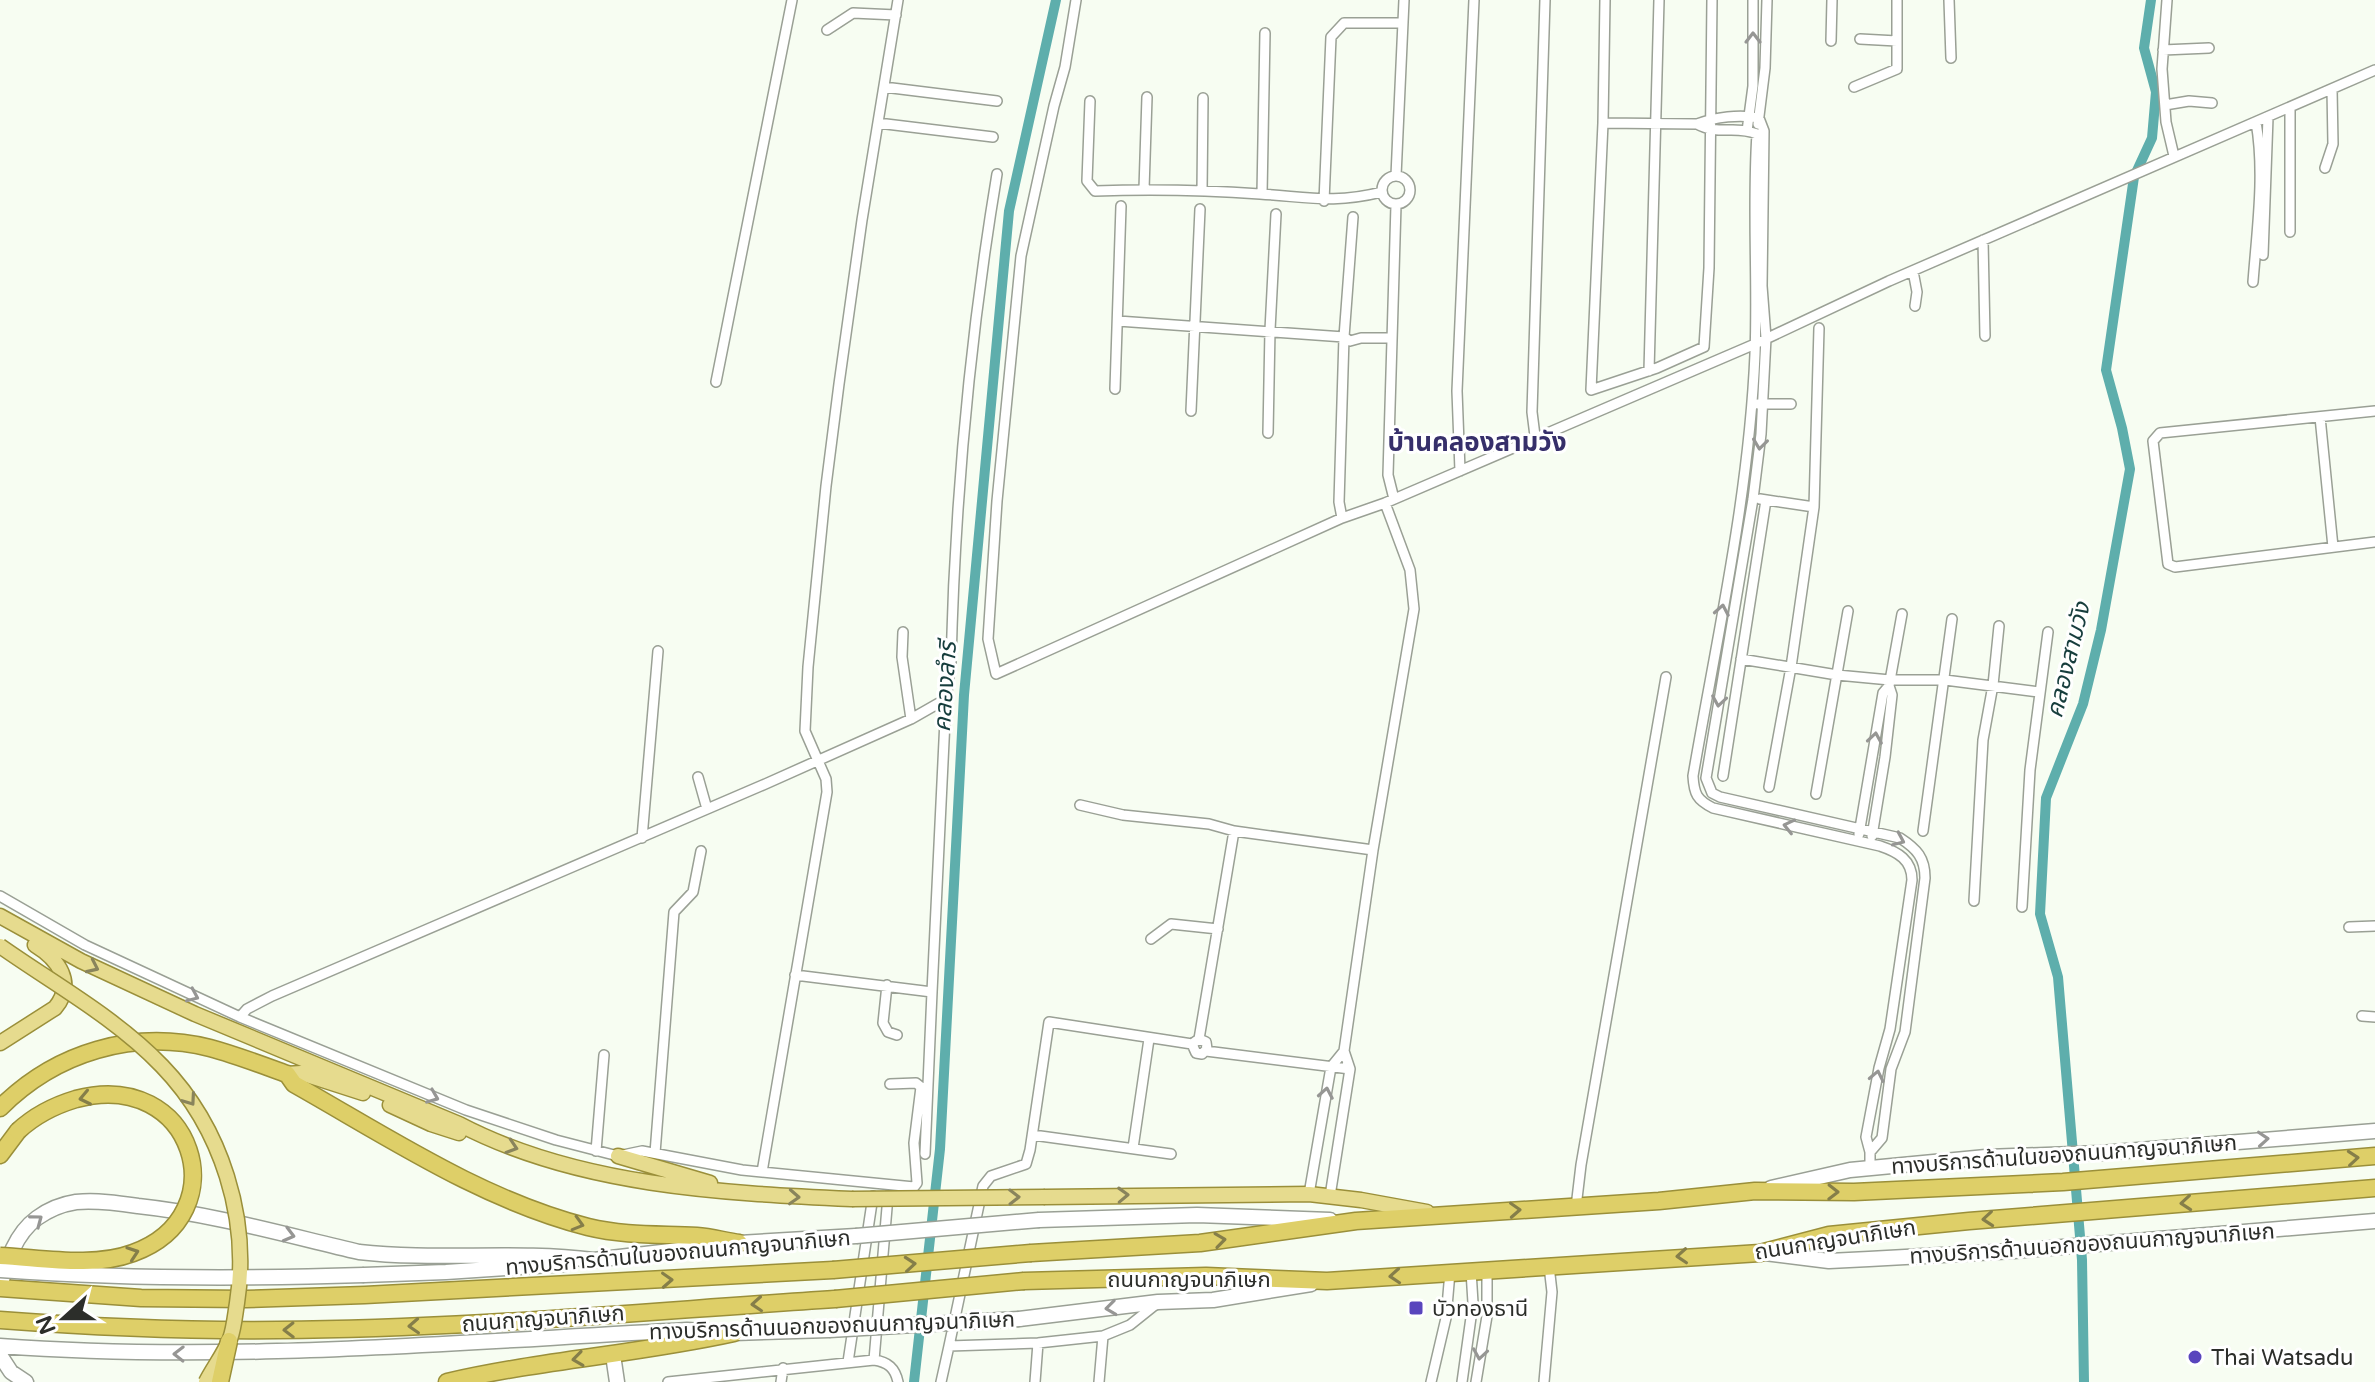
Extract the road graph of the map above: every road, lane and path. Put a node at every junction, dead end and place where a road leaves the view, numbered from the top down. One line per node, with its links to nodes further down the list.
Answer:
1 (792, 0): 79 (street)
2 (898, 0): 16 (street)
3 (1076, 0): 95 (street)
4 (1404, 0): 17 (street)
5 (1474, 0): 89 (street)
6 (1545, 0): 88 (street)
7 (1605, 0): 43 (street)
8 (1659, 0): 44 (street)
9 (1712, 0): 40 (street)
10 (1753, 0): 27 (street, one-way to 10)
11 (1767, 0): 27 (street)
12 (1832, 0): 21 (street)
13 (1897, 0): 22 (street)
14 (1949, 0): 25 (street)
15 (2167, 0): 24 (street)
16 (896, 15): 18 (street); 28 (street)
17 (1403, 23): 52 (street); 57 (street)
18 (827, 30)
19 (1265, 33): 56 (street)
20 (1860, 39): 22 (street)
21 (1831, 41)
22 (1897, 41): 29 (street)
23 (2209, 48): 24 (street)
24 (2163, 50): 36 (street)
25 (1951, 58)
26 (2375, 70): 30 (street)
27 (1758, 86): 38 (street)
28 (884, 87): 33 (street); 42 (street)
29 (1854, 87)
30 (2332, 89): 37 (street); 50 (street)
31 (1147, 97): 53 (street)
32 (1203, 98): 54 (street)
33 (997, 101)
34 (1090, 101): 53 (street)
35 (2212, 103): 36 (street)
36 (2165, 105): 49 (street)
37 (2290, 107): 39 (street); 63 (street)
38 (1754, 117): 40 (street); 47 (street); 76 (street)
39 (2268, 117): 41 (street); 65 (street)
40 (1709, 119): 45 (street); 46 (street)
41 (2256, 122): 49 (street); 67 (street)
42 (878, 123): 48 (street); 117 (street)
43 (1603, 123): 44 (street); 78 (street)
44 (1656, 123): 45 (street); 78 (street)
45 (1697, 124): 46 (street)
46 (1709, 131): 47 (street); 78 (street)
47 (1752, 133): 77 (street)
48 (993, 137)
49 (2174, 156): 64 (street)
50 (2325, 168)
51 (997, 174): 115 (street)
52 (1396, 176): 55 (street); 58 (street)
53 (1144, 189): 54 (street)
54 (1202, 191): 56 (street)
55 (1382, 192): 57 (street); 58 (street)
56 (1262, 194): 57 (street)
57 (1324, 201)
58 (1396, 205): 75 (street)
59 (1121, 206): 69 (street)
60 (1200, 209): 70 (street)
61 (1276, 214): 72 (street)
62 (1353, 217): 74 (street)
63 (2290, 232)
64 (1983, 240): 66 (street); 73 (street)
65 (2263, 255)
66 (1913, 271): 68 (street); 76 (street)
67 (2253, 282)
68 (1915, 306)
69 (1118, 321): 70 (street); 80 (street)
70 (1196, 326): 72 (street); 84 (street)
71 (1819, 328): 94 (street)
72 (1270, 330): 74 (street); 87 (street)
73 (1985, 336)
74 (1344, 337): 75 (street); 95 (street)
75 (1391, 338): 93 (street)
76 (1766, 338): 77 (street); 82 (street)
77 (1755, 344): 81 (street); 88 (street)
78 (1649, 371)
79 (716, 382)
80 (1115, 389)
81 (1751, 404): 82 (street); 90 (street)
82 (1764, 404): 83 (street); 91 (street, one-way to 91)
83 (1791, 404)
84 (1191, 411)
85 (2375, 411): 86 (street)
86 (2320, 417): 97 (street); 97 (street)
87 (1268, 433)
88 (1535, 436): 89 (street)
89 (1460, 471): 93 (street)
90 (1741, 497): 91 (street); 105 (street, one-way to 90)
91 (1753, 499): 92 (street); 106 (street)
92 (1766, 500): 94 (street); 107 (street)
93 (1389, 501): 95 (street); 131 (street)
94 (1814, 507): 108 (street)
95 (1342, 518)
96 (2375, 542): 97 (street)
97 (2333, 547)
98 (1848, 611): 109 (street)
99 (1902, 614): 112 (street)
100 (1952, 619): 111 (street)
101 (1999, 626): 113 (street)
102 (903, 632): 116 (street)
103 (2048, 632): 114 (street)
104 (658, 651): 128 (street)
105 (1714, 656): 106 (street); 129 (street, one-way to 105)
106 (1726, 659): 124 (street, one-way to 124)
107 (1741, 659): 108 (street); 118 (street)
108 (1791, 667): 109 (street); 120 (street)
109 (1837, 675): 112 (street); 121 (street)
110 (1666, 677): 187 (street)
111 (1945, 680): 112 (street); 113 (street); 127 (street)
112 (1890, 683): 124 (street, one-way to 112); 126 (street)
113 (1993, 685): 114 (street); 134 (street)
114 (2039, 692): 135 (street)
115 (946, 699): 116 (street); 145 (street)
116 (911, 719): 117 (street)
117 (816, 758): 122 (street); 143 (street)
118 (1723, 776)
119 (698, 777): 122 (street)
120 (1769, 787)
121 (1816, 794)
122 (705, 802): 128 (street)
123 (1080, 805): 125 (street)
124 (1860, 828): 126 (street); 129 (street)
125 (1234, 831): 131 (street); 140 (street)
126 (1873, 831): 130 (street); 147 (street, one-way to 147)
127 (1923, 831)
128 (642, 838): 149 (street)
129 (1858, 843): 130 (street)
130 (1870, 844): 146 (street)
131 (1373, 850): 155 (street)
132 (701, 851): 172 (street)
133 (0, 896): 149 (street, one-way to 149)
134 (1974, 901)
135 (2022, 907)
136 (0, 916): 168 (main road, one-way to 168)
137 (0, 925): 154 (main road)
138 (2375, 926): 139 (street)
139 (2349, 927)
140 (1218, 929): 141 (street); 153 (street)
141 (1151, 939)
142 (0, 946): 205 (main road, one-way to 205, bridge)
143 (795, 975): 144 (street); 179 (street)
144 (887, 985): 145 (street); 151 (street)
145 (932, 992): 173 (street)
146 (1893, 1012): 147 (street); 161 (street, one-way to 146)
147 (1907, 1014): 162 (street)
148 (2362, 1016): 150 (street)
149 (240, 1017): 170 (street, one-way to 170)
150 (2375, 1017)
151 (897, 1035)
152 (1149, 1039): 153 (street); 167 (street); 169 (street)
153 (1196, 1041): 157 (street)
154 (0, 1043)
155 (1344, 1051): 157 (street); 158 (street)
156 (604, 1055): 170 (street)
157 (1331, 1067): 158 (street); 164 (street, one-way to 157)
158 (1350, 1069): 165 (street)
159 (287, 1074): 163 (highway); 168 (main road); 191 (highway, one-way to 191)
160 (890, 1084): 181 (street)
161 (1872, 1105): 162 (street); 171 (street)
162 (1886, 1107): 171 (street)
163 (0, 1108)
164 (1321, 1121): 165 (street); 184 (street)
165 (1342, 1123): 186 (street)
166 (2375, 1131): 178 (main road, ทางบริการด้านในของถนนกาญจนาภิเษก, one-way to 166)
167 (1033, 1135): 169 (street); 208 (street)
168 (486, 1138): 185 (main road, one-way to 185)
169 (1133, 1148): 174 (street)
170 (596, 1151): 176 (street)
171 (1870, 1152): 178 (street)
172 (655, 1153): 176 (street); 179 (street)
173 (925, 1154)
174 (1171, 1154)
175 (0, 1155): 193 (highway, one-way to 175, bridge)
176 (618, 1156): 185 (main road)
177 (2375, 1156): 183 (highway, ถนนกาญจนาภิเษก, one-way to 177)
178 (1870, 1168): 183 (main road, ทางบริการด้านในของถนนกาญจนาภิเษก)
179 (762, 1172): 180 (street)
180 (875, 1184): 181 (street); 212 (street)
181 (889, 1186): 211 (street)
182 (2375, 1188): 192 (highway, ถนนกาญจนาภิเษก, one-way to 192)
183 (1755, 1191): 187 (highway, ถนนกาญจนาภิเษก)
184 (1309, 1194): 185 (main road, one-way to 184, bridge); 186 (main road)
185 (750, 1195)
186 (1330, 1196): 188 (main road)
187 (1576, 1207): 188 (highway, ถนนกาญจนาภิเษก, one-way to 187)
188 (1437, 1214): 189 (highway, ถนนกาญจนาภิเษก)
189 (1356, 1221): 191 (main road, ทางบริการด้านในของถนนกาญจนาภิเษก, bridge); 200 (highway, ถนนกาญจนาภิเษก, one-way to 189, bridge)
190 (2375, 1221): 192 (main road, ทางบริการด้านนอกของถนนกาญจนาภิเษก)
191 (739, 1243): 194 (main road, ทางบริการด้านในของถนนกาญจนาภิเษก)
192 (1760, 1253): 195 (highway, ถนนกาญจนาภิเษก, one-way to 195)
193 (0, 1256)
194 (593, 1260): 196 (main road, ทางบริการด้านในของถนนกาญจนาภิเษก, bridge); 200 (main road, one-way to 194)
195 (1549, 1265): 197 (highway, ถนนกาญจนาภิเษก); 229 (street)
196 (0, 1270)
197 (1479, 1270): 198 (highway, ถนนกาญจนาภิเษก); 227 (street); 228 (street, one-way to 228)
198 (1450, 1272): 199 (highway, ถนนกาญจนาภิเษก, one-way to 199); 226 (street)
199 (1327, 1281): 201 (main road, ทางบริการด้านนอกของถนนกาญจนาภิเษก); 202 (highway, ถนนกาญจนาภิเษก, one-way to 202, bridge)
200 (0, 1287)
201 (1158, 1302): 203 (main road, ทางบริการด้านนอกของถนนกาญจนาภิเษก, one-way to 203, bridge); 204 (street)
202 (0, 1320)
203 (734, 1333): 207 (main road, ทางบริการด้านนอกของถนนกาญจนาภิเษก, one-way to 207); 210 (highway)
204 (1103, 1336): 206 (street); 225 (street)
205 (229, 1341): 216 (main road, bridge); 217 (highway, bridge)
206 (1038, 1343): 208 (street); 224 (street)
207 (0, 1346)
208 (948, 1350): 223 (street)
209 (0, 1355): 215 (main road)
210 (613, 1355): 218 (highway, one-way to 218); 219 (main road)
211 (874, 1360): 212 (street); 222 (street)
212 (848, 1362): 213 (street)
213 (783, 1368): 214 (street); 221 (street)
214 (733, 1378): 220 (street)
215 (26, 1382)
216 (206, 1382)
217 (220, 1382)
218 (447, 1382)
219 (617, 1382)
220 (668, 1382)
221 (781, 1382)
222 (898, 1382)
223 (941, 1382)
224 (1035, 1382)
225 (1099, 1382)
226 (1431, 1382)
227 (1462, 1382)
228 (1476, 1382)
229 (1544, 1382)

